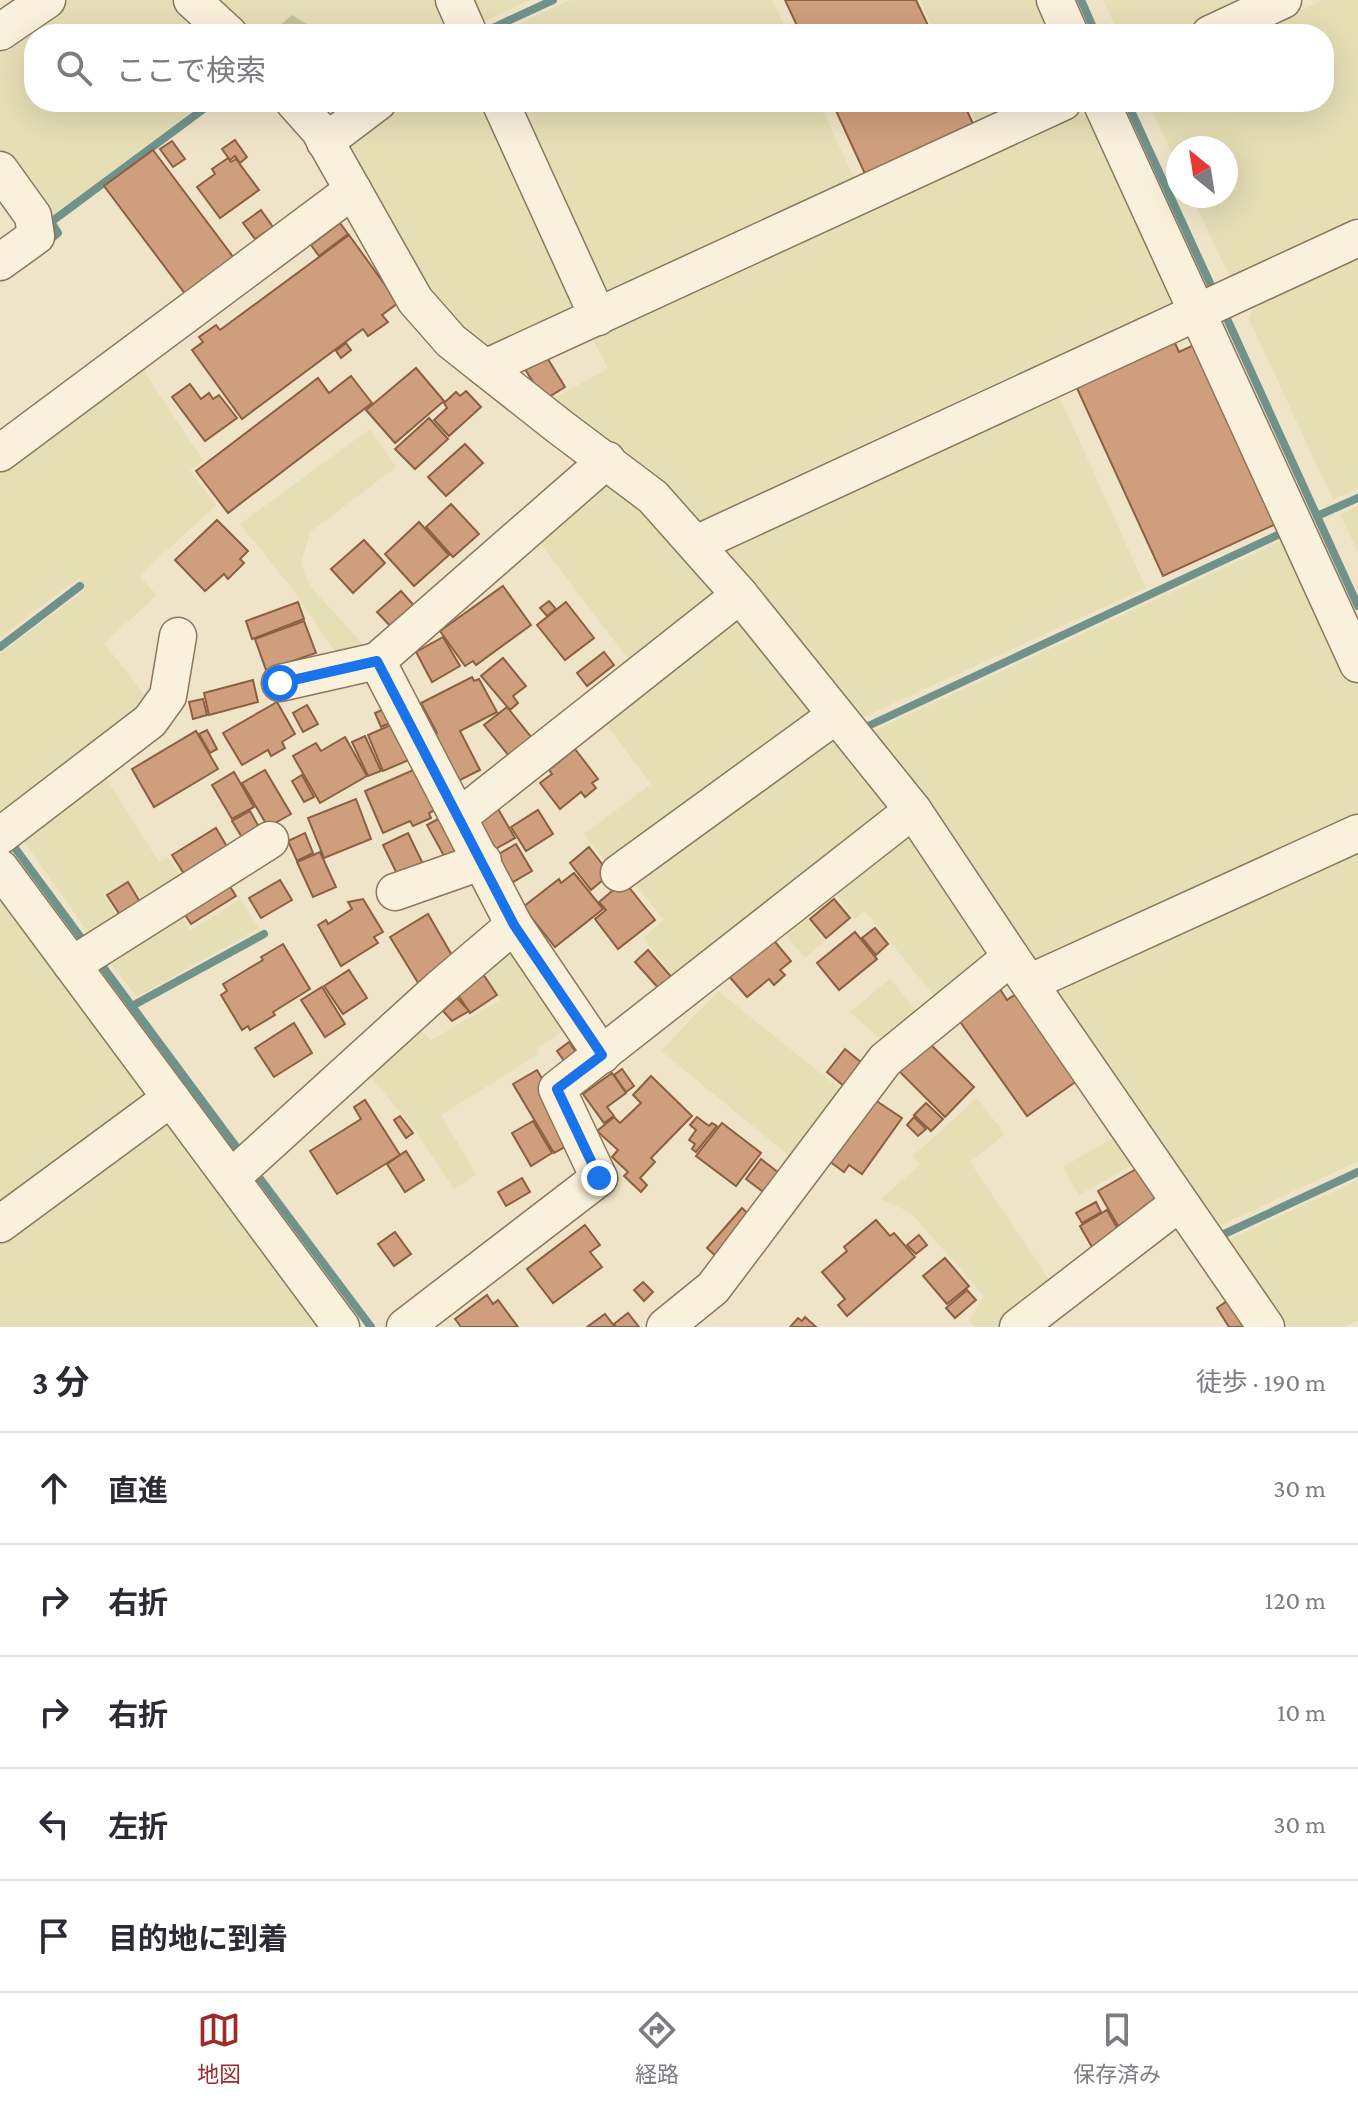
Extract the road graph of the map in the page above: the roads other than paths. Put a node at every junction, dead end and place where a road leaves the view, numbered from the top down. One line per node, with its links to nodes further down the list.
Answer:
1 (47, 0): 10 (street)
2 (192, 0): 6 (street)
3 (454, 0): 7 (street)
4 (1055, 0): 8 (street)
5 (1283, 0): 9 (street)
6 (218, 24)
7 (465, 24)
8 (1066, 24)
9 (1231, 24)
10 (0, 32)
11 (303, 112): 16 (street)
12 (365, 112): 16 (street)
13 (505, 112): 22 (street)
14 (1041, 112): 22 (street)
15 (1106, 112): 21 (street)
16 (325, 142): 18 (street)
17 (0, 170): 20 (street)
18 (353, 190): 23 (street); 24 (street)
19 (1358, 238): 21 (street)
20 (0, 262)
21 (1212, 305): 26 (street); 30 (street)
22 (598, 317): 23 (street)
23 (485, 368): 25 (street)
24 (0, 453)
25 (607, 460): 26 (street); 29 (street)
26 (696, 544): 27 (street)
27 (740, 595): 32 (street); 34 (street)
28 (178, 636): 36 (street)
29 (377, 661): 31 (street); 34 (street)
30 (1358, 664)
31 (280, 683)
32 (835, 716): 33 (street); 40 (street)
33 (913, 810): 44 (street); 45 (street)
34 (459, 817): 38 (street)
35 (1358, 833): 44 (street)
36 (0, 836)
37 (270, 840): 43 (street)
38 (483, 861): 41 (street); 42 (street)
39 (0, 868): 43 (street)
40 (619, 873)
41 (395, 892)
42 (514, 925): 45 (street); 47 (street)
43 (72, 965): 46 (street)
44 (1020, 970): 48 (street); 52 (street)
45 (602, 1055): 51 (street)
46 (171, 1098): 47 (street); 49 (street)
47 (231, 1178): 50 (street)
48 (1179, 1203): 53 (street); 54 (street)
49 (0, 1224)
50 (341, 1327)
51 (405, 1327)
52 (665, 1327)
53 (1018, 1327)
54 (1266, 1327)

